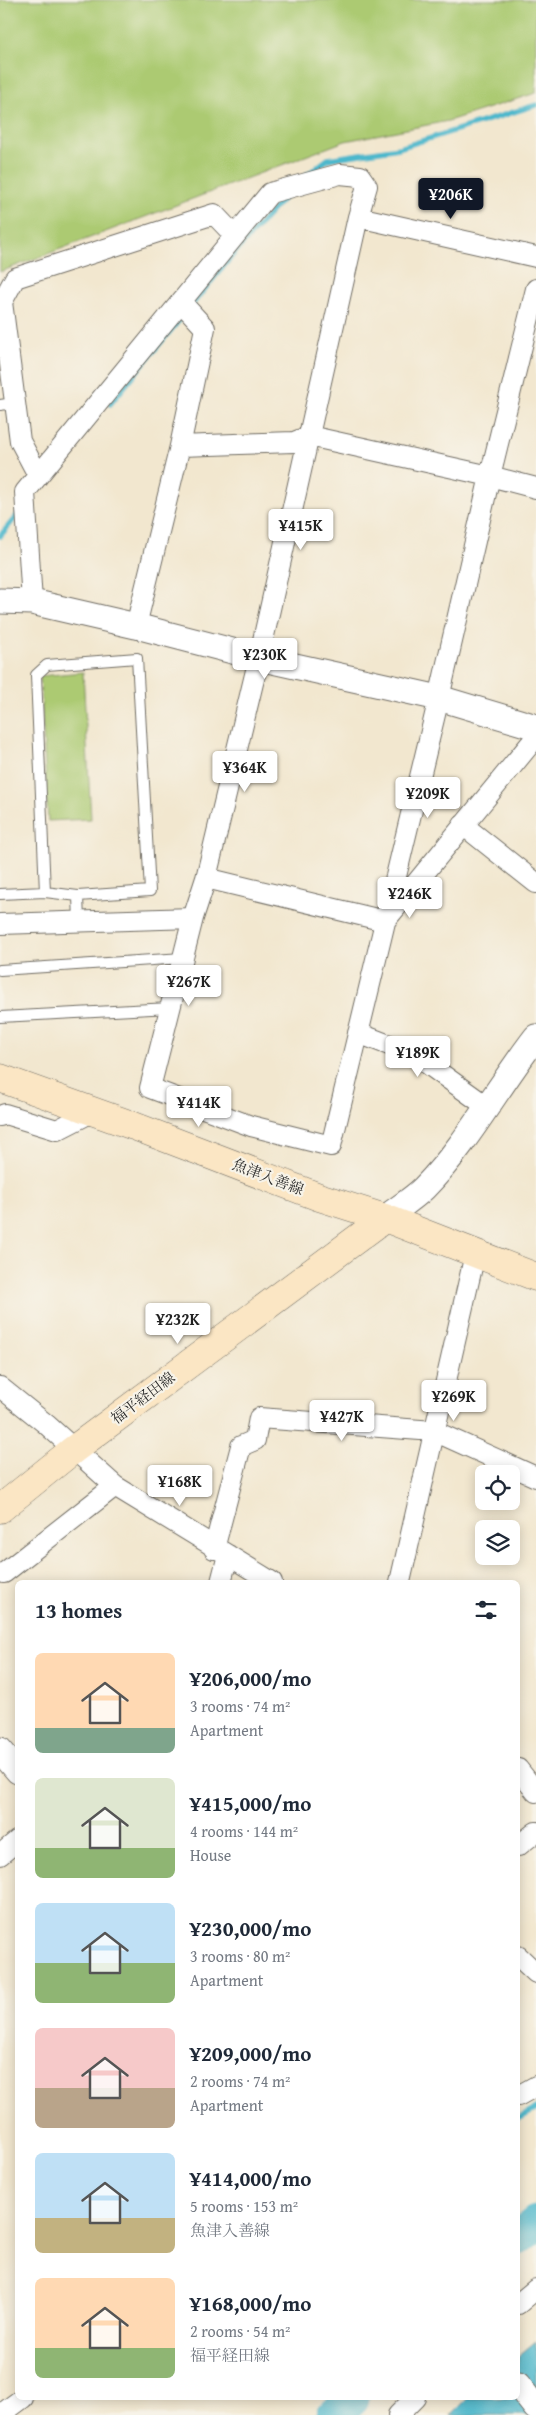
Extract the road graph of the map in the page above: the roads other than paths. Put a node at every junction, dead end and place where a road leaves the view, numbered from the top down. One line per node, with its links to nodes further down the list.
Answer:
1 (358, 217): 2 (street); 3 (street); 7 (street)
2 (235, 236): 5 (street); 6 (street)
3 (536, 257)
4 (536, 290): 10 (street)
5 (181, 302): 8 (street); 9 (street)
6 (7, 404): 9 (street)
7 (309, 436): 8 (street); 10 (street); 15 (street)
8 (180, 446): 14 (street)
9 (38, 475): 13 (street)
10 (490, 476): 11 (street); 16 (street)
11 (536, 488)
12 (0, 601): 13 (street)
13 (32, 602): 14 (street)
14 (136, 626): 15 (street)
15 (259, 658): 16 (street); 20 (street)
16 (439, 698): 17 (street); 27 (street)
17 (536, 728)
18 (536, 737): 19 (street)
19 (463, 825): 21 (street); 27 (street)
20 (206, 878): 25 (street); 27 (street)
21 (536, 883)
22 (45, 892): 23 (lane); 24 (lane); 24 (lane)
23 (0, 894)
24 (78, 896): 26 (lane)
25 (193, 918): 26 (street); 29 (street)
26 (79, 921): 28 (street)
27 (385, 921): 33 (street)
28 (0, 924)
29 (183, 958): 30 (lane); 31 (street)
30 (0, 970)
31 (170, 1008): 32 (lane); 33 (street)
32 (0, 1017)
33 (358, 1033): 36 (street)
34 (536, 1036): 36 (street)
35 (0, 1078): 37 (main road, 魚津入善線)
36 (486, 1106): 39 (street)
37 (94, 1111): 38 (street); 39 (main road, 魚津入善線)
38 (0, 1116)
39 (384, 1218): 40 (main road, 魚津入善線); 44 (main road, 福平経田線)
40 (475, 1254): 41 (main road, 魚津入善線); 43 (street)
41 (536, 1277)
42 (0, 1387): 44 (street)
43 (434, 1431): 45 (street); 48 (street); 52 (street)
44 (73, 1450): 46 (street); 47 (main road, 福平経田線)
45 (536, 1478)
46 (115, 1486): 48 (street); 49 (street)
47 (0, 1509)
48 (221, 1552): 50 (street); 51 (street)
49 (4, 1573)
50 (221, 1580)
51 (269, 1580)
52 (400, 1580)
53 (0, 1750): 54 (street)
54 (15, 1768)
55 (520, 1772): 56 (street)
56 (536, 1792)
57 (536, 1832): 59 (street)
58 (15, 1842): 60 (street)
59 (520, 1844)
60 (0, 1855)
61 (520, 1958): 62 (street)
62 (536, 1973)
63 (536, 2086): 64 (street)
64 (520, 2095)
65 (536, 2289): 66 (street)
66 (520, 2302)
67 (520, 2388): 70 (street)
68 (20, 2400): 71 (street)
69 (413, 2400): 72 (street)
70 (536, 2408)
71 (0, 2415)
72 (398, 2415)

